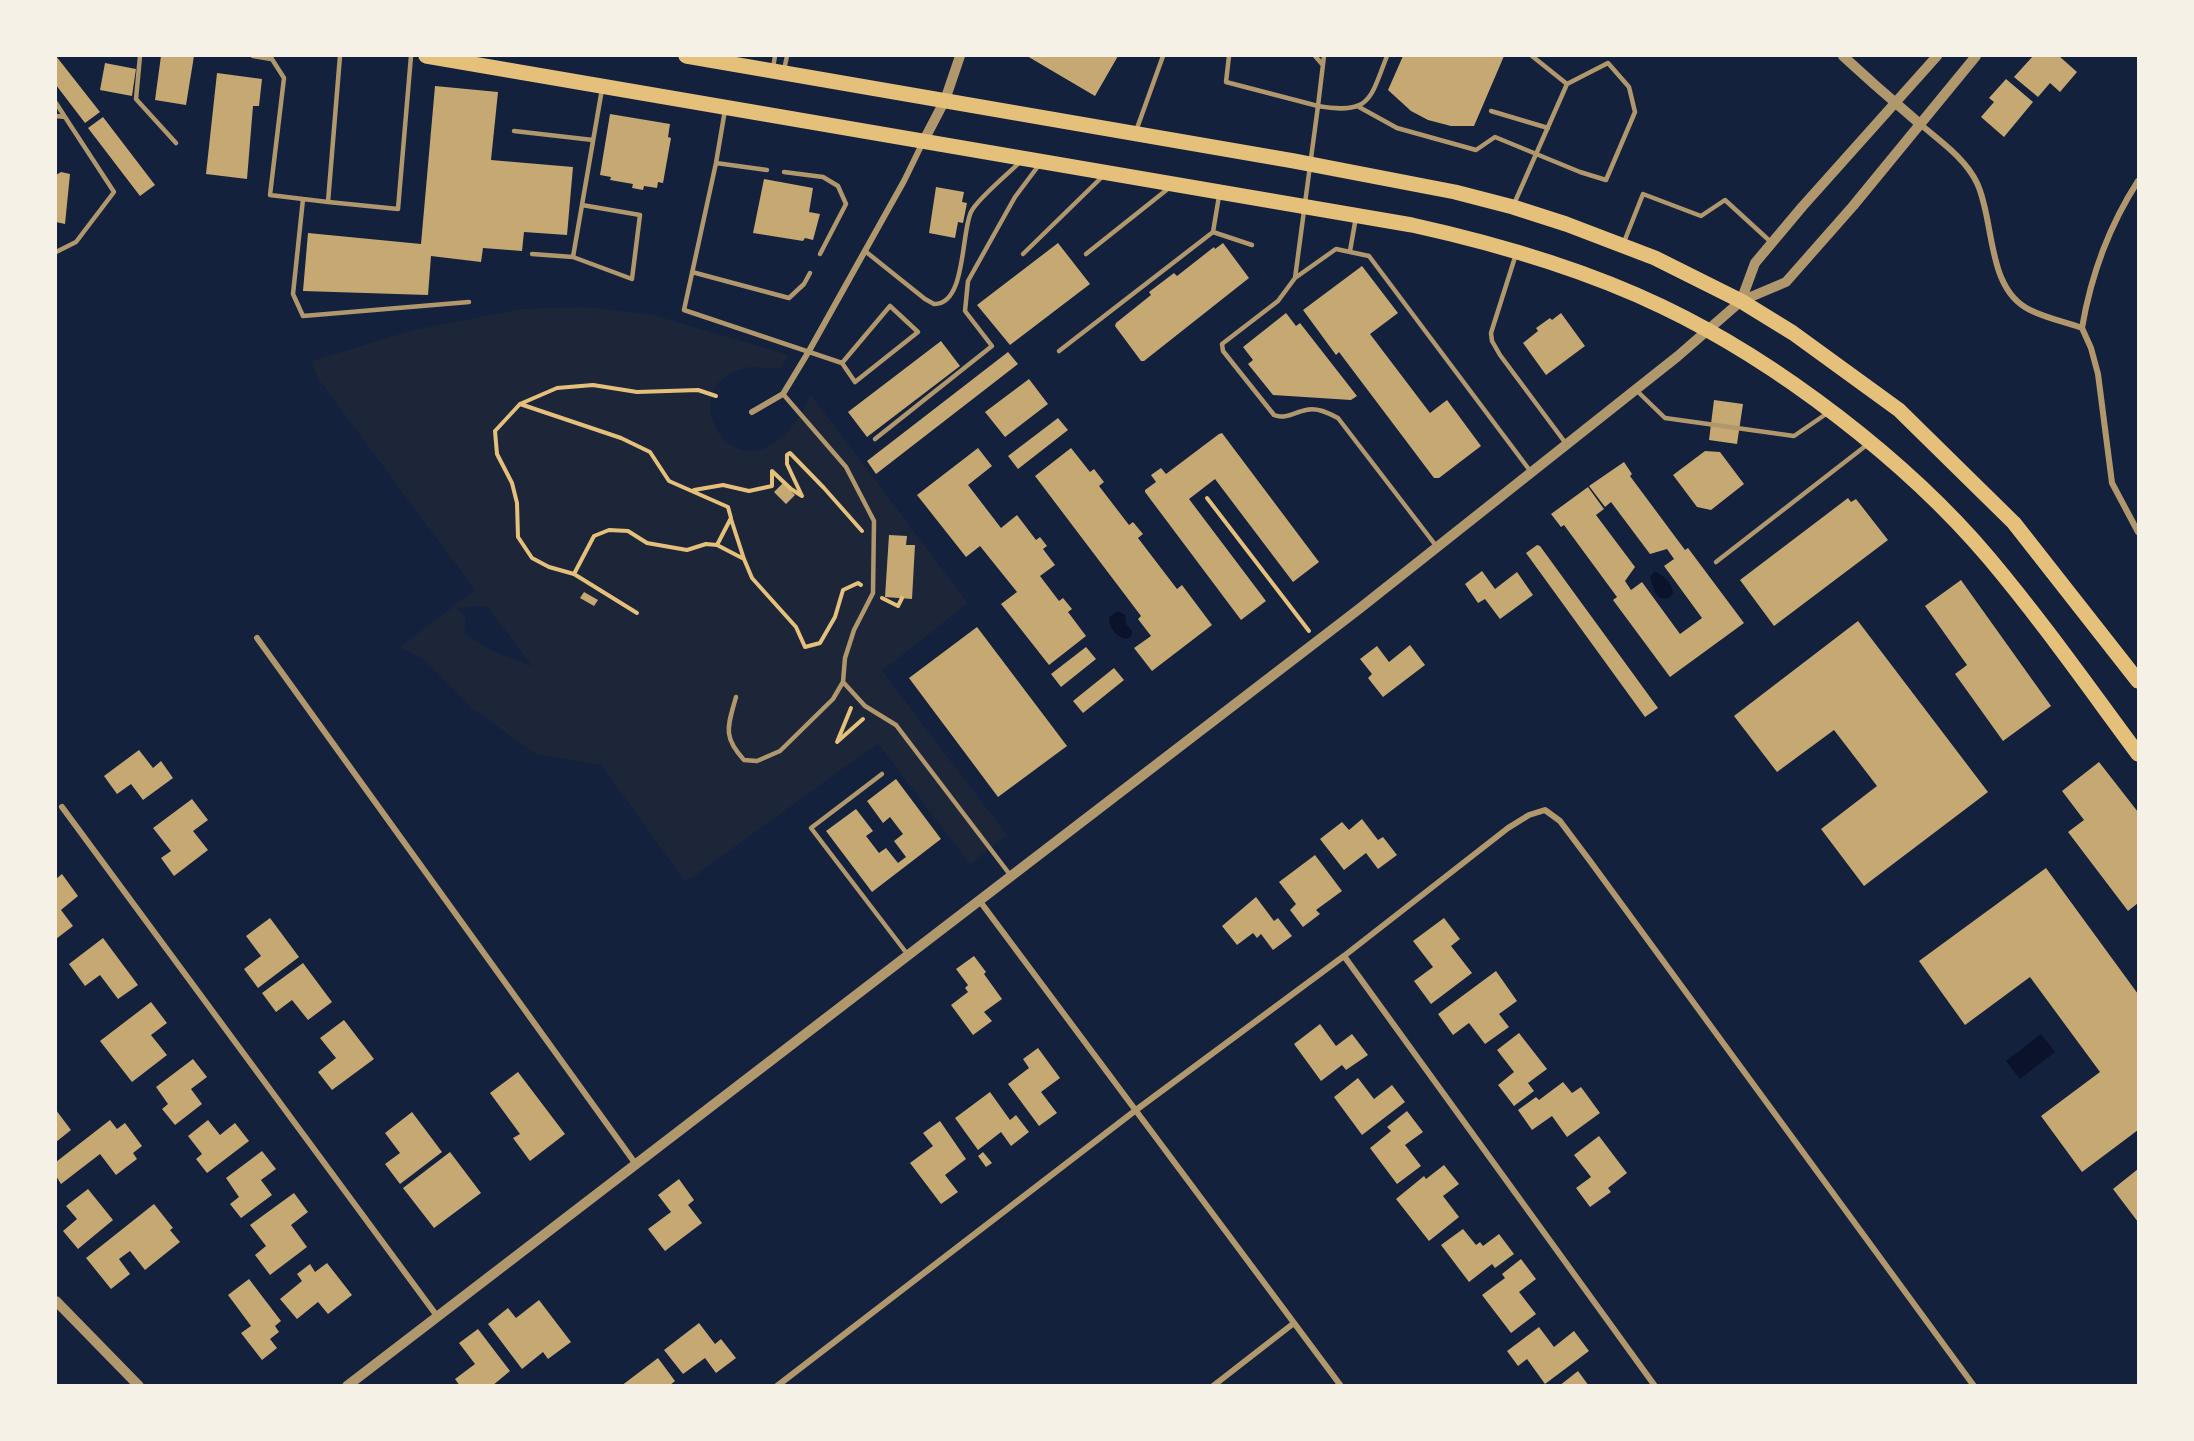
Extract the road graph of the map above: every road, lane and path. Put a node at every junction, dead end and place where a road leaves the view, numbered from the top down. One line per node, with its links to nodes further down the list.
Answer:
1 (140, 56): 38 (lane)
2 (253, 56): 18 (lane)
3 (340, 56): 51 (lane)
4 (411, 56): 51 (lane)
5 (426, 56): 22 (main road)
6 (686, 56): 20 (main road)
7 (787, 56): 20 (lane)
8 (960, 56): 23 (street)
9 (1163, 56): 35 (lane)
10 (1229, 56): 26 (lane)
11 (1315, 56): 19 (lane)
12 (1324, 56): 19 (lane)
13 (1387, 56): 27 (lane)
14 (1532, 56): 21 (lane)
15 (1844, 56): 25 (street)
16 (1937, 56): 25 (street)
17 (1976, 56): 32 (street)
18 (271, 57): 50 (lane)
19 (1322, 64): 26 (lane)
20 (777, 66): 23 (main road)
21 (1567, 84): 33 (lane); 39 (lane)
22 (602, 86): 28 (main road); 36 (lane)
23 (945, 100): 35 (main road); 37 (street)
24 (56, 103): 31 (lane)
25 (1896, 103): 32 (street); 57 (street)
26 (1318, 106): 27 (lane); 43 (lane)
27 (1359, 107): 39 (lane)
28 (725, 108): 37 (main road); 42 (lane)
29 (1491, 111): 33 (lane)
30 (56, 116): 31 (lane)
31 (65, 117): 63 (lane)
32 (1920, 124): 72 (street); 74 (street)
33 (1548, 128): 39 (lane)
34 (514, 131): 36 (lane)
35 (1135, 134): 43 (main road)
36 (593, 140): 52 (lane)
37 (923, 142): 40 (main road); 60 (street)
38 (176, 143)
39 (1536, 154): 54 (lane)
40 (1025, 157): 41 (main road); 60 (lane)
41 (1042, 160): 46 (main road); 85 (lane)
42 (716, 163): 44 (lane); 69 (lane)
43 (1311, 164): 53 (lane); 54 (main road)
44 (767, 170)
45 (784, 172): 65 (lane)
46 (1107, 172): 48 (main road); 66 (lane)
47 (2138, 182): 74 (street)
48 (1174, 184): 49 (main road); 67 (lane)
49 (1219, 193): 53 (main road); 56 (lane)
50 (303, 199): 51 (lane); 73 (lane)
51 (328, 202)
52 (582, 205): 68 (lane); 68 (lane)
53 (1306, 206): 55 (main road); 71 (lane)
54 (1513, 207): 58 (main road)
55 (1356, 214): 61 (lane); 62 (main road)
56 (1213, 232): 59 (lane); 77 (lane)
57 (1772, 243): 58 (lane); 72 (street)
58 (1623, 244): 72 (main road)
59 (1252, 245)
60 (865, 251): 76 (street)
61 (1350, 251): 71 (lane); 88 (lane)
62 (1517, 251): 75 (main road); 87 (lane)
63 (56, 252)
64 (531, 254): 68 (lane)
65 (820, 254)
66 (1023, 254)
67 (1086, 254)
68 (573, 257)
69 (692, 272): 70 (lane); 76 (lane)
70 (810, 273)
71 (1295, 278): 95 (lane)
72 (1741, 301): 75 (street); 105 (main road)
73 (469, 302)
74 (2082, 328): 93 (street)
75 (1708, 330): 79 (street); 83 (main road)
76 (809, 351): 78 (lane); 80 (street)
77 (1059, 351)
78 (842, 363): 78 (lane)
79 (1636, 390): 83 (lane); 87 (street)
80 (783, 393): 84 (street); 100 (lane)
81 (716, 396): 82 (path)
82 (520, 404): 89 (path); 98 (path)
83 (1830, 411): 86 (main road)
84 (752, 412)
85 (875, 439)
86 (1870, 442): 97 (lane); 110 (main road)
87 (1567, 445): 88 (street)
88 (1531, 472): 95 (street)
89 (693, 490): 91 (path); 92 (path)
90 (1207, 498): 104 (path)
91 (731, 518): 94 (path); 96 (path)
92 (854, 522)
93 (2139, 532)
94 (717, 544): 96 (path); 98 (path)
95 (1437, 547): 104 (street)
96 (744, 559): 99 (path)
97 (1716, 562)
98 (574, 574): 102 (path)
99 (858, 583)
100 (873, 593): 101 (path); 106 (lane)
101 (902, 598)
102 (637, 613)
103 (257, 638): 118 (street)
104 (1316, 641): 113 (street)
105 (2139, 681)
106 (843, 682): 107 (lane); 108 (lane)
107 (855, 695): 109 (lane); 109 (path)
108 (736, 697)
109 (872, 710): 113 (lane)
110 (2139, 754)
111 (882, 774): 115 (lane)
112 (62, 807): 120 (street)
113 (1011, 876): 114 (street)
114 (979, 900): 115 (street); 117 (street)
115 (908, 955): 118 (street)
116 (1344, 956): 117 (street); 127 (street); 128 (street)
117 (1136, 1110): 121 (street); 124 (street)
118 (635, 1163): 120 (street)
119 (56, 1301): 122 (street)
120 (437, 1316): 123 (street)
121 (1294, 1323): 125 (street); 126 (street)
122 (139, 1386)
123 (347, 1386)
124 (777, 1386)
125 (1213, 1386)
126 (1341, 1386)
127 (1655, 1386)
128 (1974, 1386)

